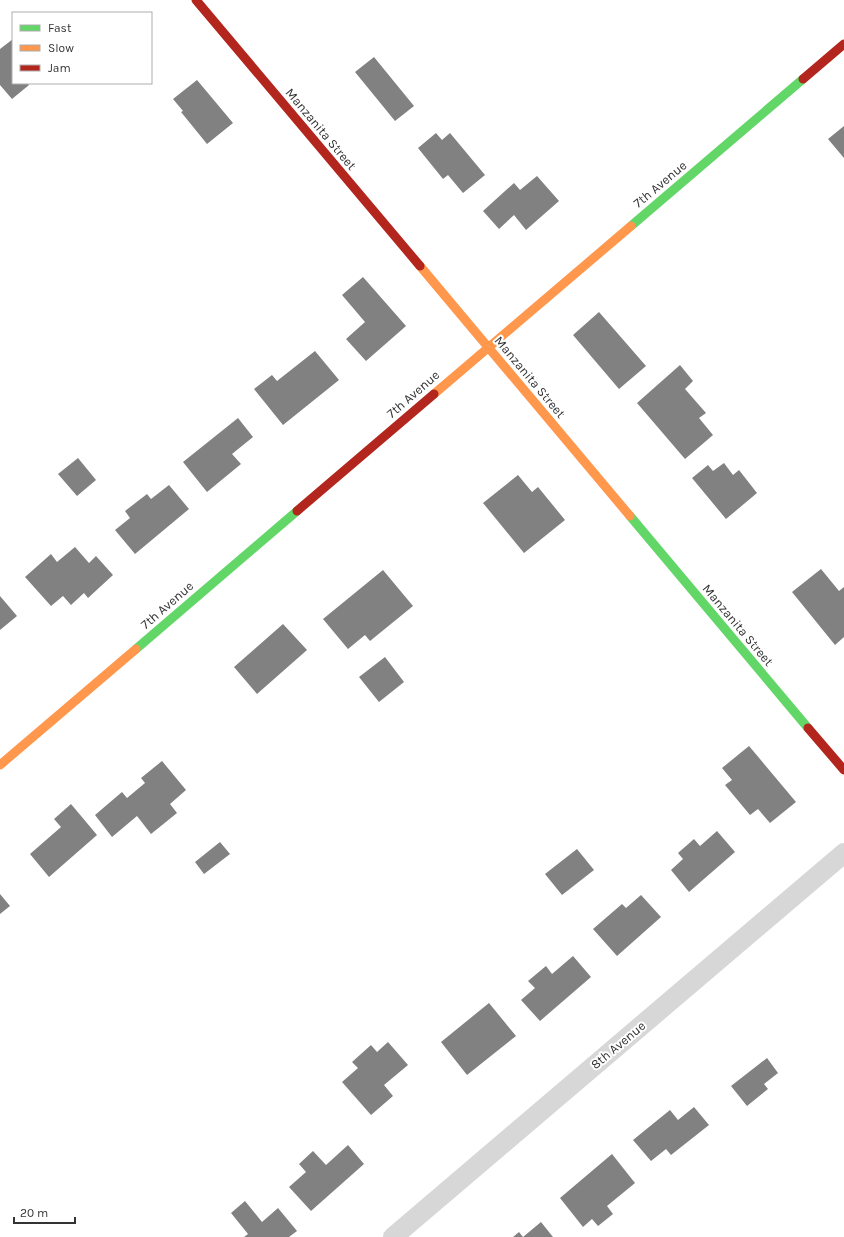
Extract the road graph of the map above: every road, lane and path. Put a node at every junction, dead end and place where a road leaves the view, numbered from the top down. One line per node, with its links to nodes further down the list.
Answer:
1 (196, 0): 3 (street, Manzanita Street)
2 (844, 44): 3 (street, 7th Avenue)
3 (488, 347): 4 (street, 7th Avenue); 5 (street, Manzanita Street)
4 (0, 765)
5 (844, 770)
6 (844, 853): 7 (street, 8th Avenue)
7 (393, 1237)

